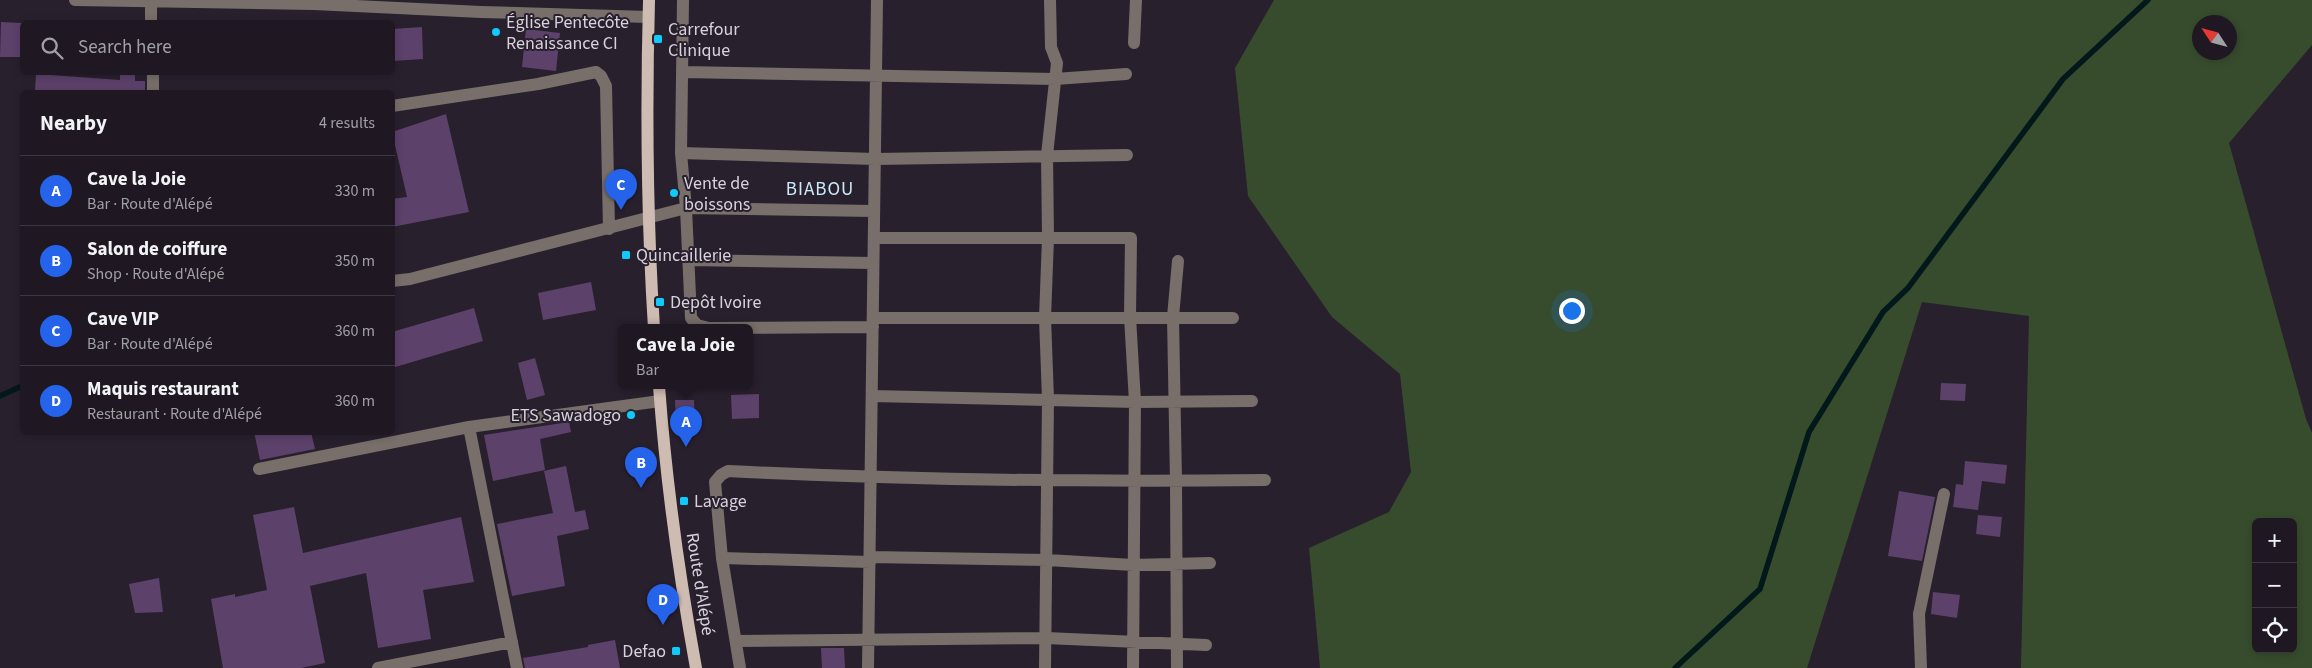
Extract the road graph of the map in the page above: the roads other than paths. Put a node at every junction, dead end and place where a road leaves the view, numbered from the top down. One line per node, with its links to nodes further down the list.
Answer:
1 (76, 0): 7 (street)
2 (649, 0): 10 (main road)
3 (683, 0): 13 (street)
4 (877, 0): 16 (street)
5 (1050, 0): 17 (street)
6 (1136, 0): 12 (street)
7 (151, 2): 8 (street); 11 (street)
8 (314, 2): 9 (street)
9 (482, 6): 10 (street)
10 (648, 17): 26 (main road)
11 (151, 20)
12 (1134, 43)
13 (682, 72): 16 (street); 20 (street)
14 (1126, 74): 17 (street)
15 (153, 75): 18 (street)
16 (876, 77): 17 (street); 23 (street)
17 (1055, 79): 21 (street)
18 (153, 90)
19 (395, 106): 27 (street)
20 (681, 153): 23 (street); 24 (street)
21 (1047, 155): 22 (street); 23 (street); 29 (street)
22 (1127, 155)
23 (875, 159): 25 (street)
24 (686, 208): 25 (street); 26 (street); 30 (street)
25 (874, 211): 28 (street)
26 (649, 219): 27 (street); 39 (main road)
27 (609, 229): 33 (street)
28 (874, 238): 29 (street); 32 (street)
29 (1048, 238): 34 (street); 35 (street)
30 (688, 260): 32 (street); 40 (street)
31 (1178, 261): 36 (street)
32 (873, 263): 38 (street)
33 (395, 281)
34 (1045, 318): 35 (street); 38 (street); 44 (street)
35 (1130, 318): 36 (street); 47 (street)
36 (1173, 318): 37 (street); 48 (street)
37 (1233, 318)
38 (873, 322): 41 (street); 43 (street)
39 (654, 324)
40 (696, 324)
41 (753, 326)
42 (659, 389): 45 (main road, Route d'Alépé)
43 (872, 396): 44 (street); 51 (street)
44 (1048, 399): 47 (street); 52 (street)
45 (660, 401): 49 (street); 72 (main road, Route d'Alépé)
46 (1252, 401): 48 (street)
47 (1135, 402): 48 (street); 55 (street)
48 (1175, 402): 54 (street)
49 (469, 427): 50 (street); 67 (street)
50 (259, 469)
51 (871, 478): 52 (street); 57 (street); 58 (street)
52 (1047, 479): 55 (street); 59 (street)
53 (1265, 480): 54 (street)
54 (1176, 481): 55 (street); 61 (street)
55 (1133, 482): 62 (street)
56 (1944, 494): 78 (street)
57 (722, 558): 58 (street); 65 (street)
58 (870, 559): 59 (street); 64 (street)
59 (1047, 560): 62 (street); 63 (street)
60 (1210, 563): 61 (street)
61 (1176, 564): 62 (street); 68 (street)
62 (1133, 565): 66 (street)
63 (1046, 638): 64 (street); 66 (street); 75 (street)
64 (869, 640): 65 (street); 74 (street)
65 (736, 641): 73 (street)
66 (1134, 641): 68 (street); 76 (street)
67 (512, 642): 70 (street); 71 (street)
68 (1176, 643): 69 (street); 77 (street)
69 (1206, 645)
70 (378, 668)
71 (517, 668)
72 (696, 668)
73 (740, 668)
74 (868, 668)
75 (1044, 668)
76 (1133, 668)
77 (1177, 668)
78 (1921, 668)

